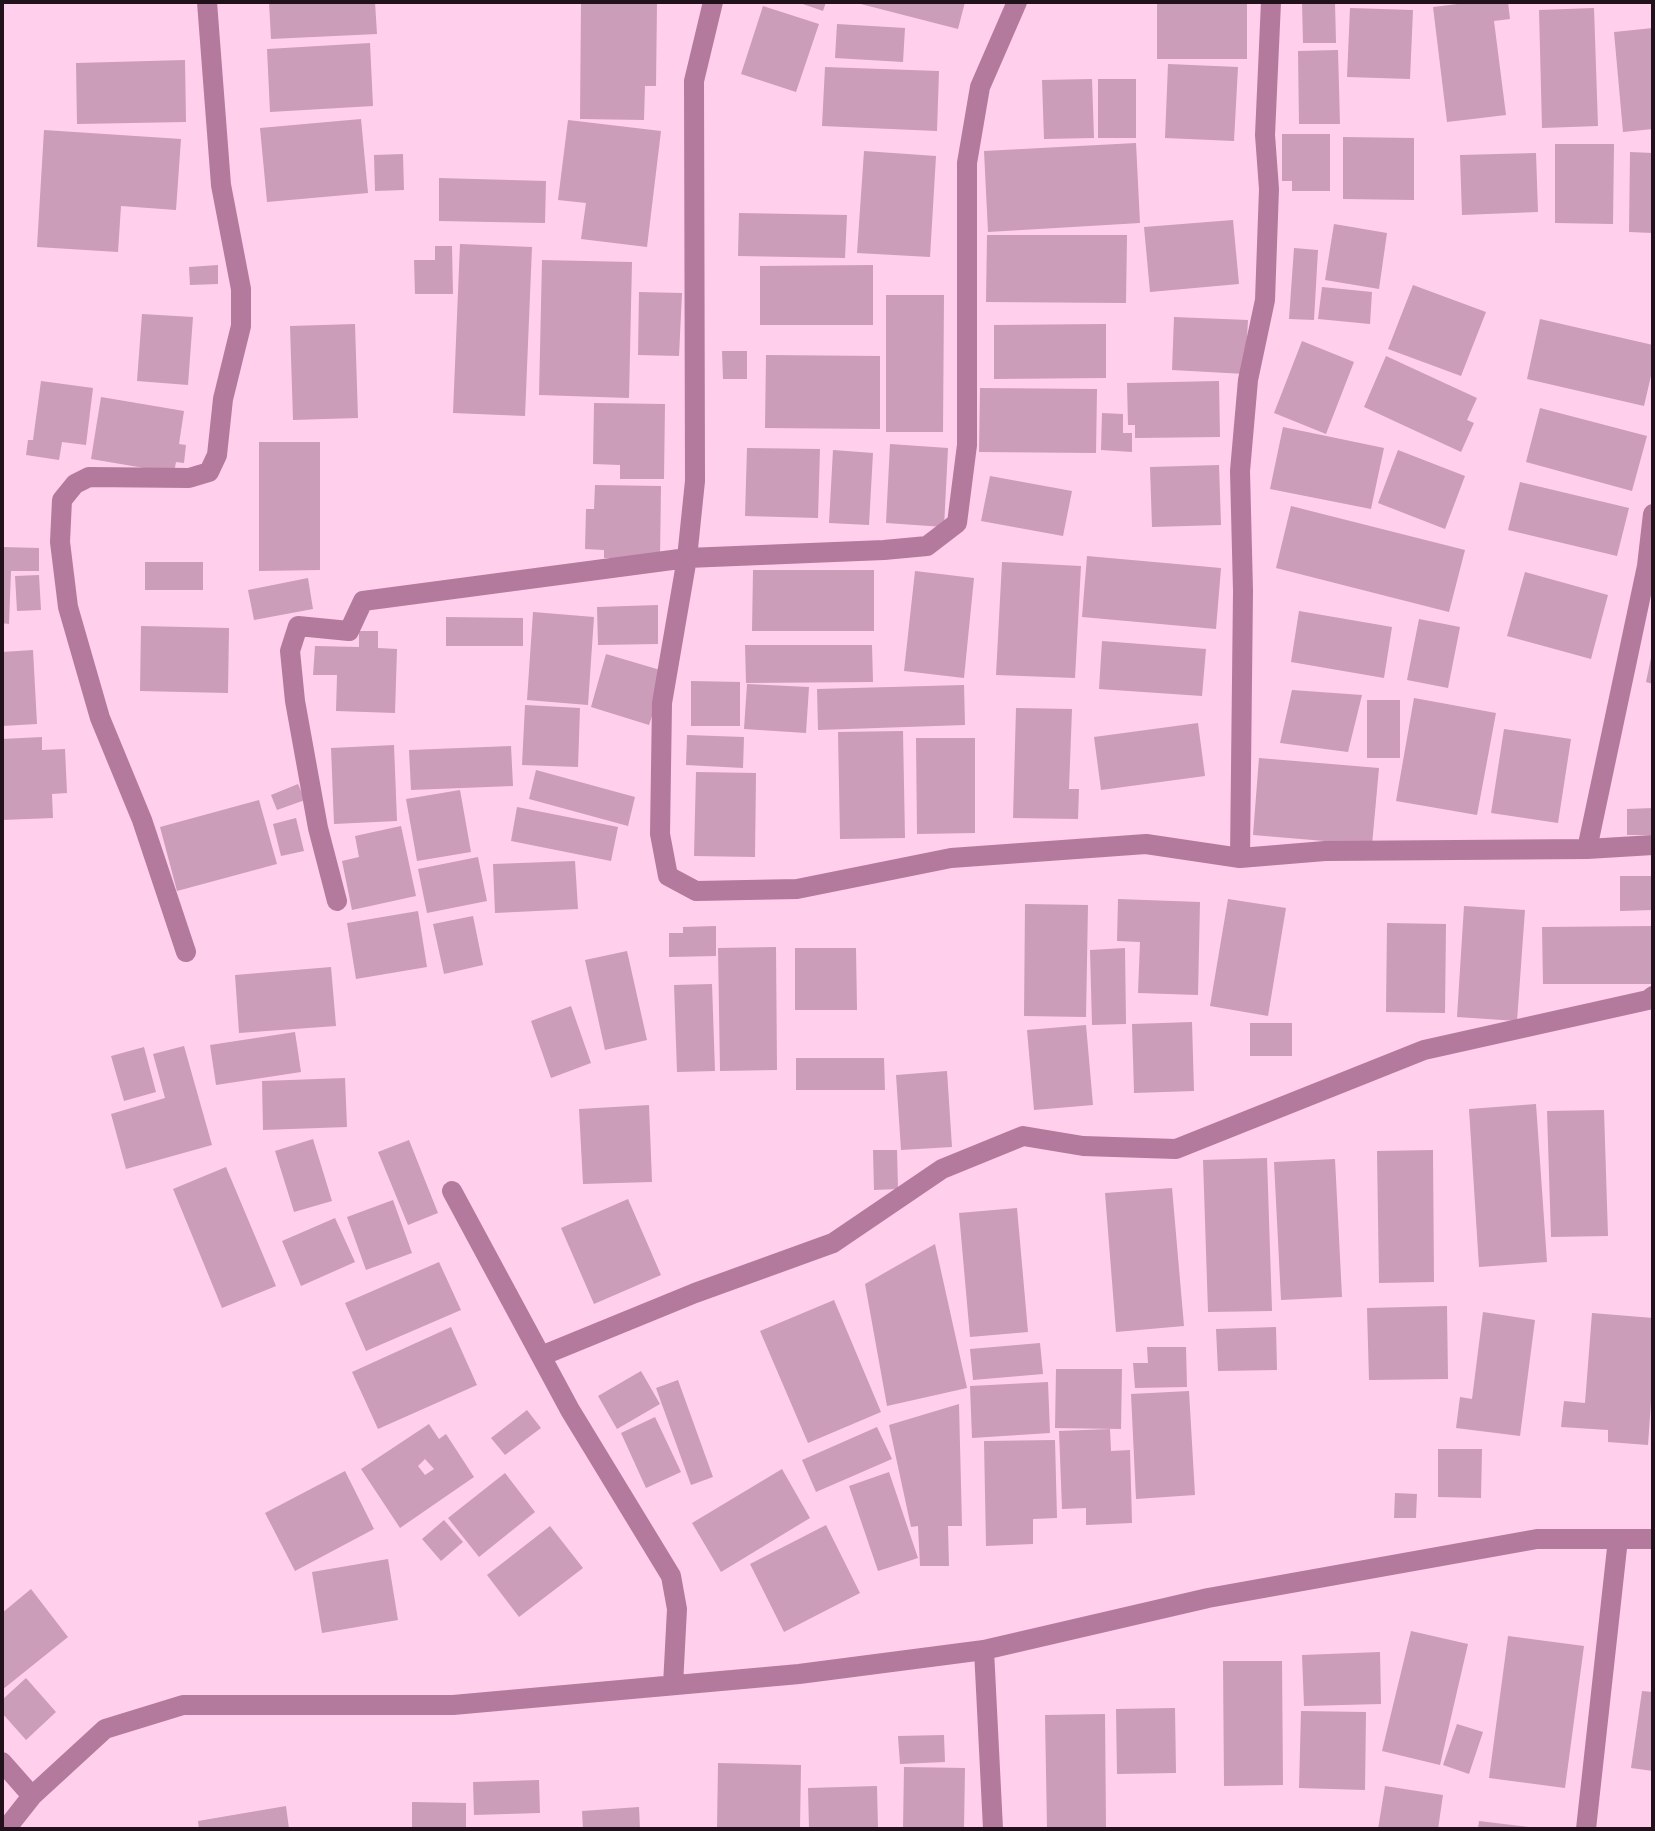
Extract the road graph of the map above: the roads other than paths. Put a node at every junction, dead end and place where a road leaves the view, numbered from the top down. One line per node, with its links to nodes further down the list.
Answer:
1 (207, 2): 11 (street)
2 (713, 2): 6 (street)
3 (1017, 2): 6 (street)
4 (1271, 2): 9 (street)
5 (1653, 514): 8 (street)
6 (687, 558): 9 (street); 10 (street)
7 (1653, 845): 8 (street)
8 (1587, 849): 9 (street)
9 (1240, 858)
10 (337, 901)
11 (186, 952)
12 (1653, 996): 14 (street)
13 (452, 1191): 14 (street)
14 (541, 1356): 18 (street)
15 (1618, 1539): 16 (street); 17 (street); 23 (street)
16 (1653, 1539)
17 (984, 1650): 18 (street); 22 (street)
18 (673, 1685): 20 (street)
19 (2, 1762): 20 (street)
20 (32, 1796): 21 (street)
21 (6, 1829)
22 (993, 1829)
23 (1586, 1829)

